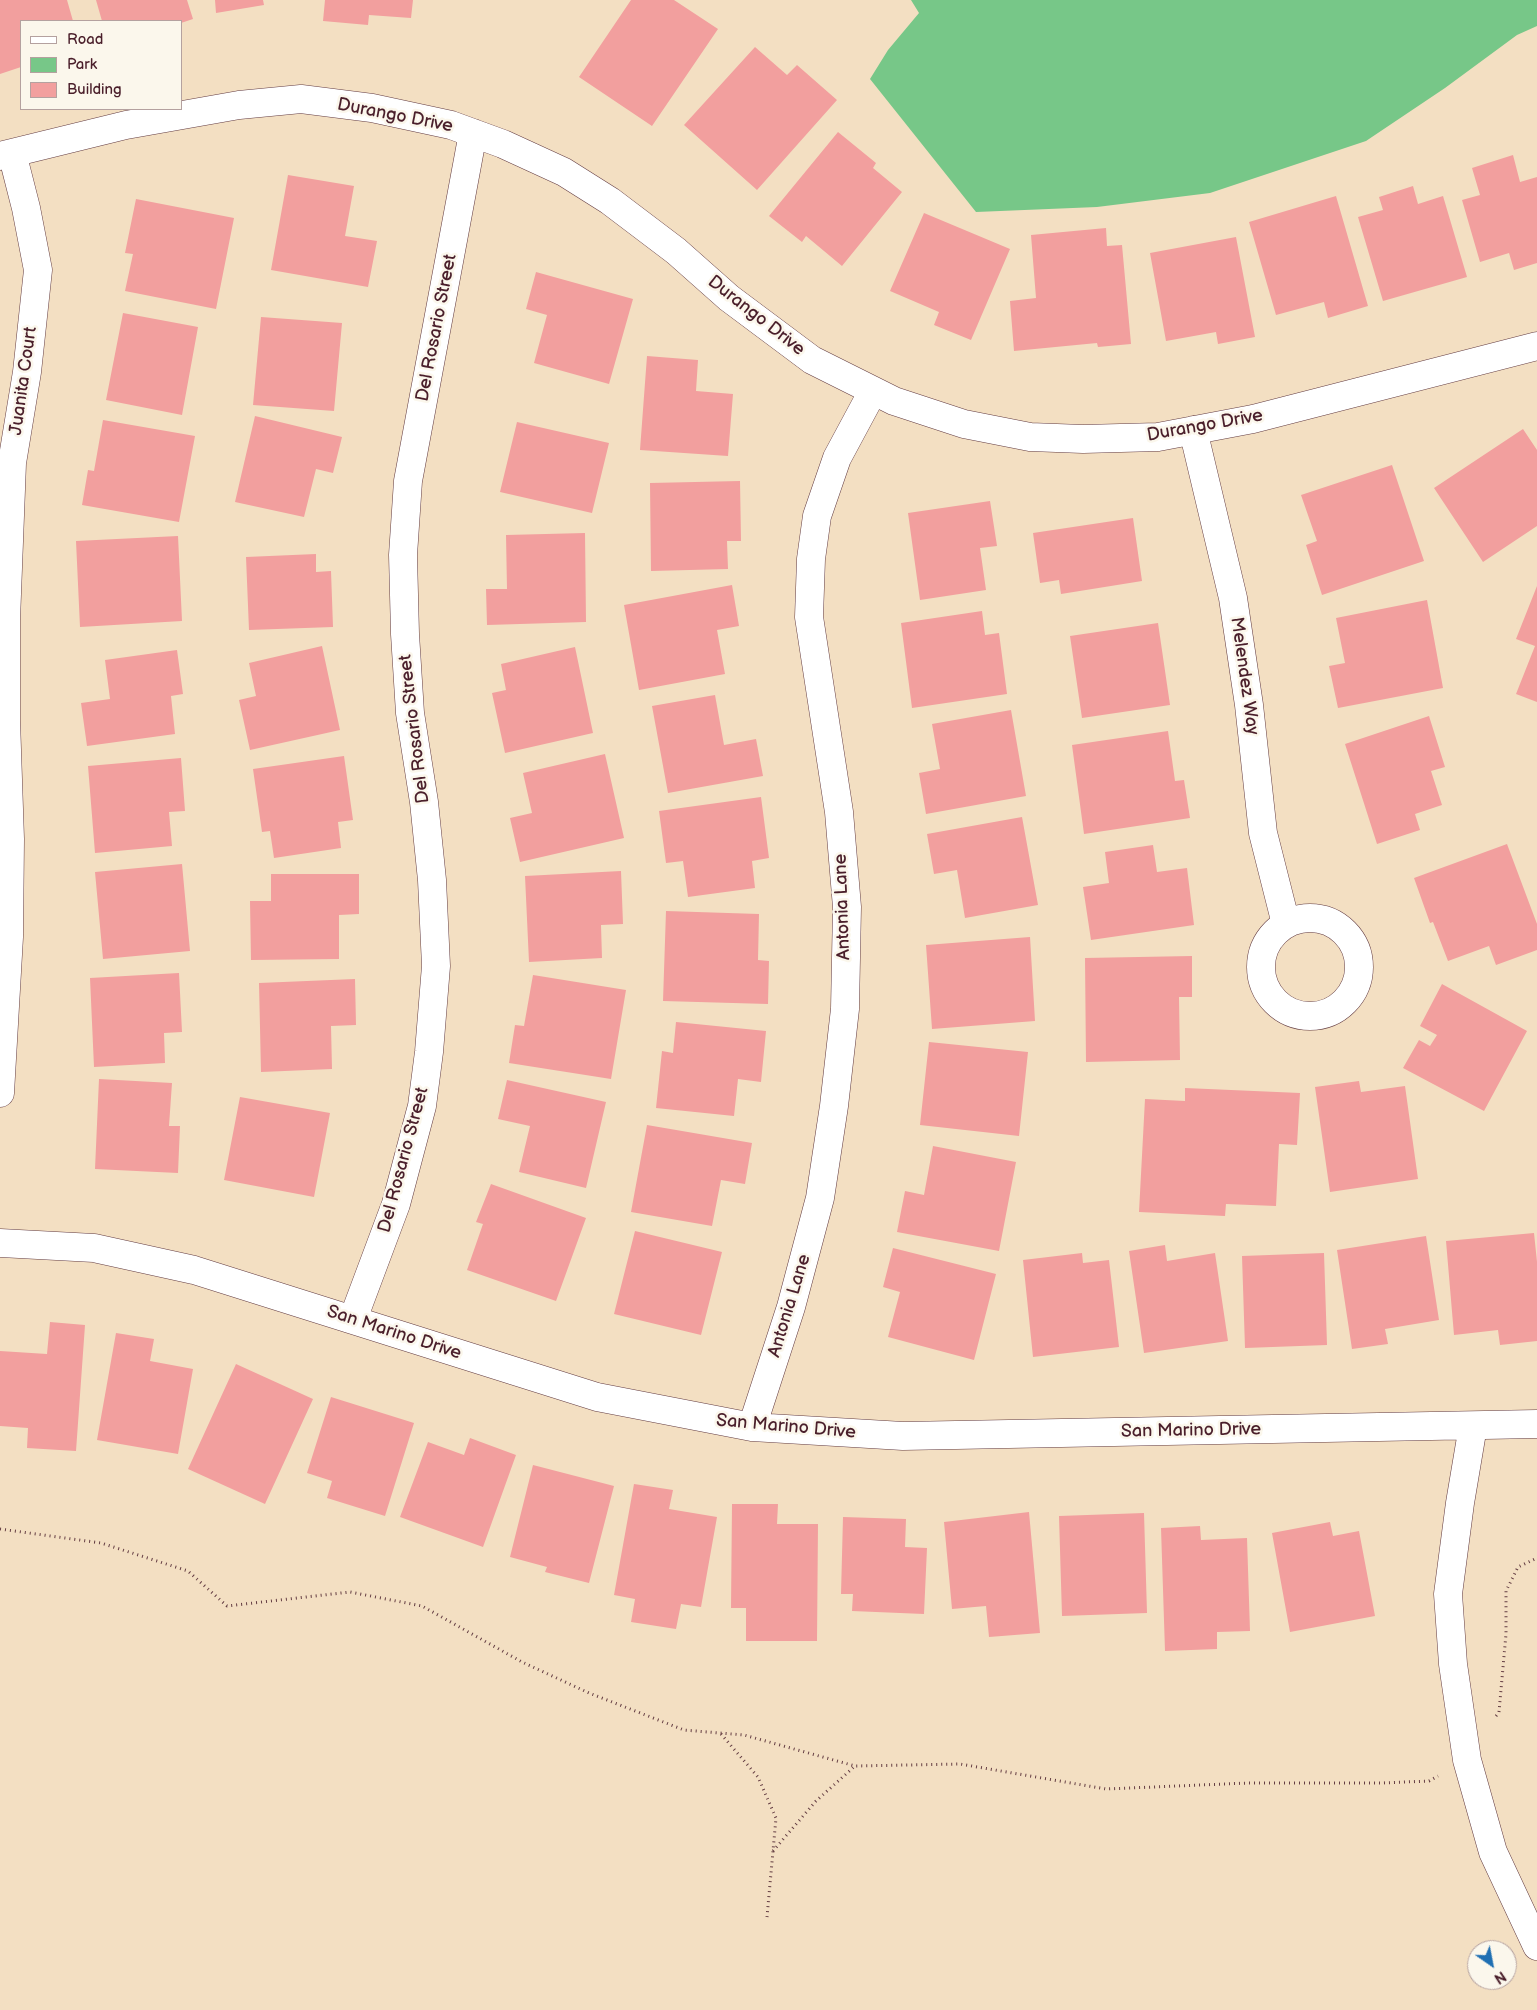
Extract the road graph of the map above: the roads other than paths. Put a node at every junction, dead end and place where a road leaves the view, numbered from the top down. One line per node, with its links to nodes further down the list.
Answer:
1 (473, 133): 2 (street, Durango Drive); 4 (street, Durango Drive); 9 (street, Del Rosario Street)
2 (6, 154): 7 (street, Juanita Court)
3 (1537, 346): 5 (street, Durango Drive)
4 (873, 390): 5 (street, Durango Drive); 12 (street, Antonia Lane)
5 (1193, 430): 6 (street, Melendez Way)
6 (1286, 924)
7 (0, 1093)
8 (0, 1243): 9 (street, San Marino Drive)
9 (353, 1320): 12 (street, San Marino Drive)
10 (1537, 1424): 11 (street, San Marino Drive)
11 (1473, 1426): 12 (street, San Marino Drive); 13 (street)
12 (752, 1427)
13 (1537, 1946)

